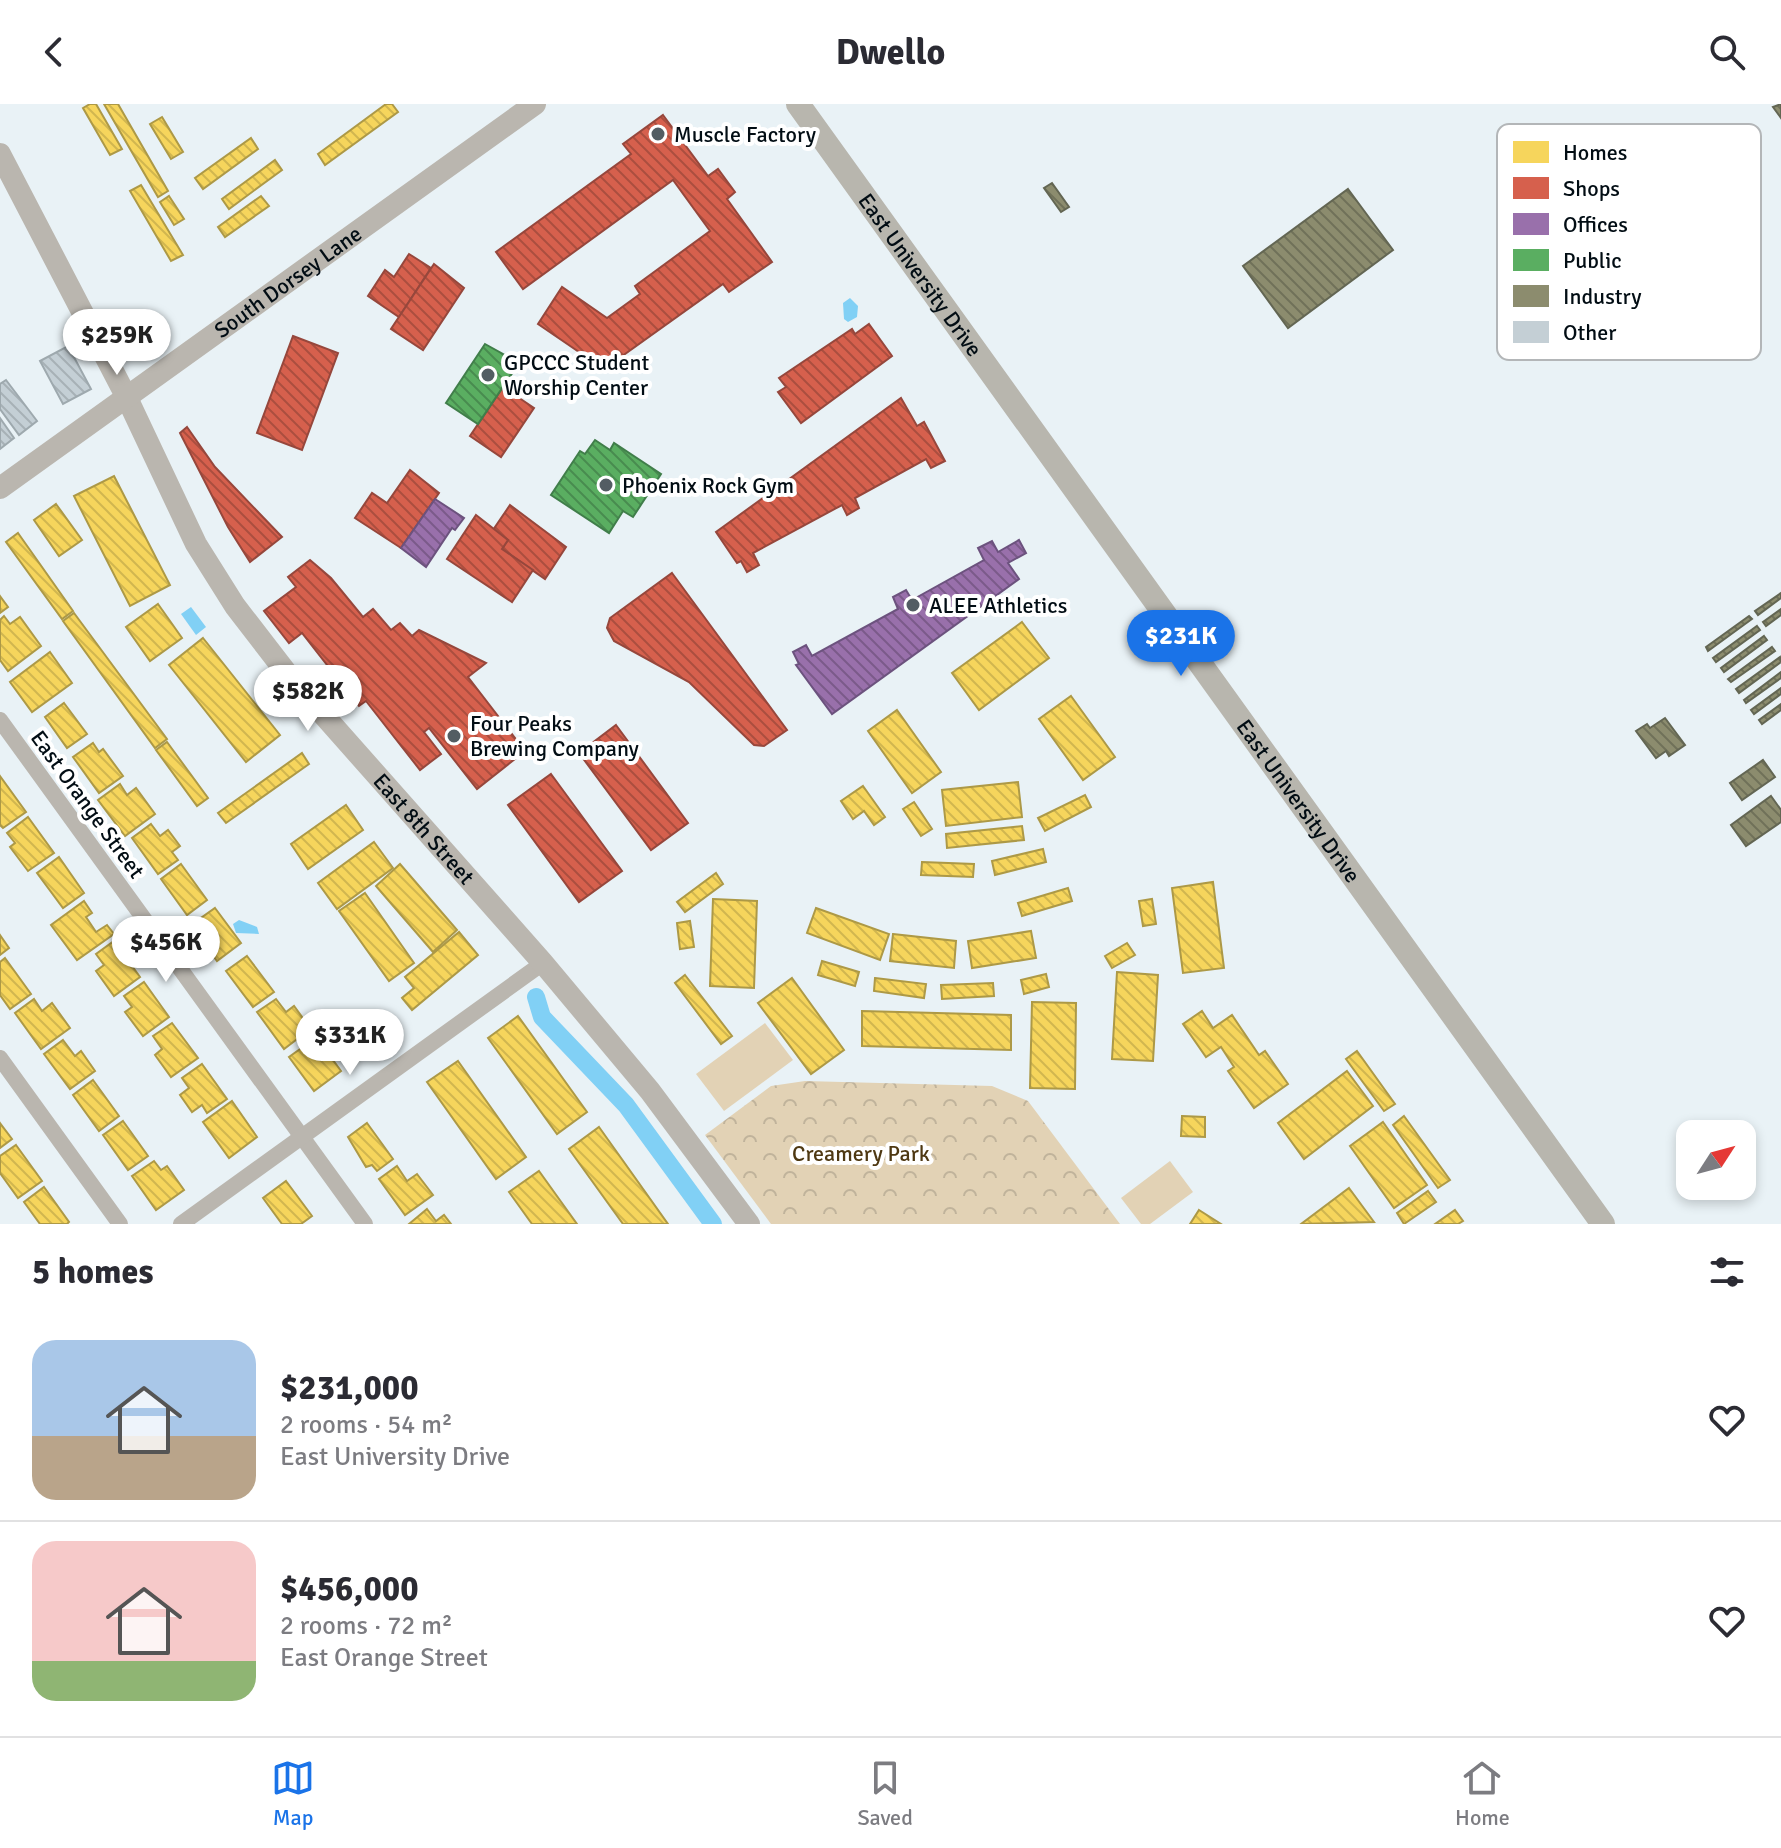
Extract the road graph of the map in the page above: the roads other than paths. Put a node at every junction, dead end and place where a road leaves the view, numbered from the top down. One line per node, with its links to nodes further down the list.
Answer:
1 (535, 104): 4 (street, South Dorsey Lane)
2 (798, 104): 14 (main road, East University Drive)
3 (0, 154): 4 (street, East 8th Street)
4 (127, 398): 5 (street, South Dorsey Lane); 7 (street, East 8th Street)
5 (0, 488)
6 (0, 720): 9 (street, East Orange Street)
7 (543, 963): 9 (street); 13 (street, East 8th Street)
8 (0, 1058): 10 (street)
9 (301, 1137): 11 (street); 12 (street, East Orange Street)
10 (120, 1224)
11 (181, 1224)
12 (365, 1224)
13 (749, 1224)
14 (1603, 1224)

